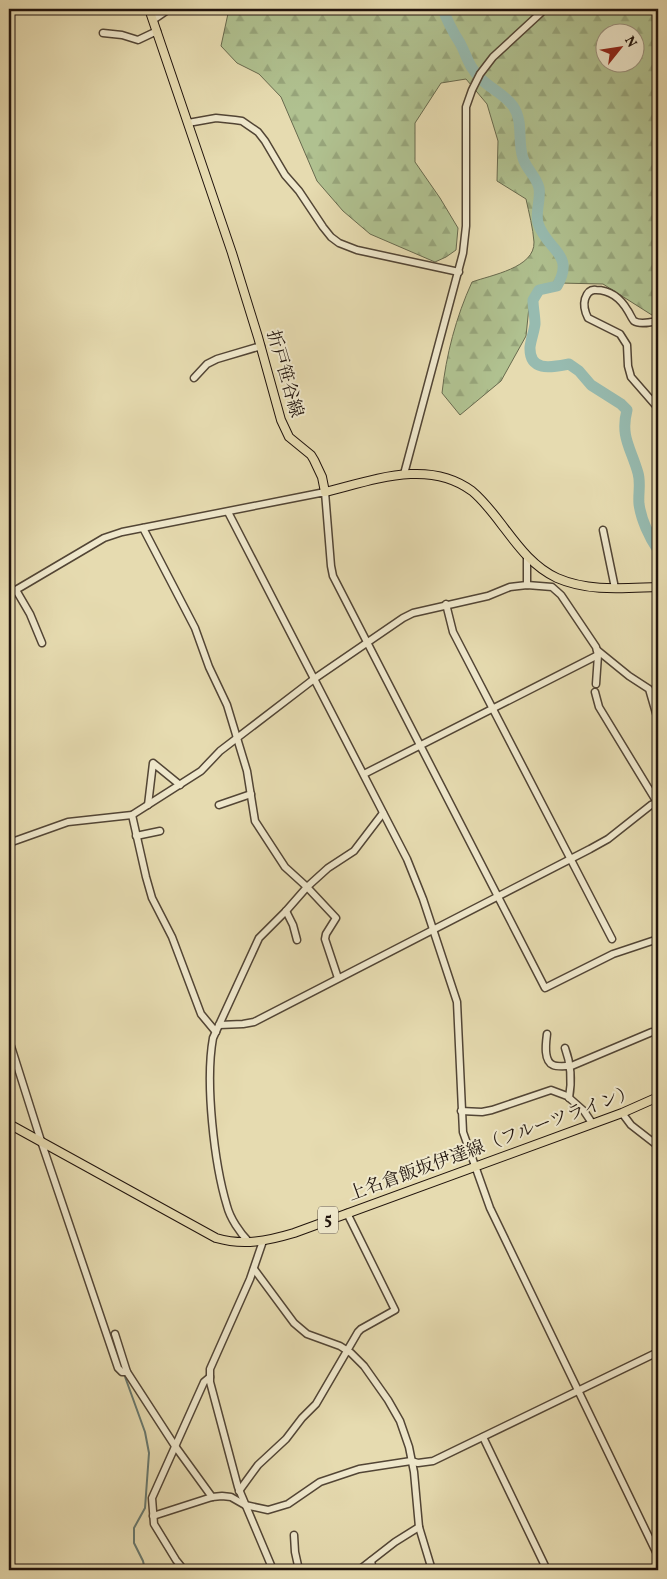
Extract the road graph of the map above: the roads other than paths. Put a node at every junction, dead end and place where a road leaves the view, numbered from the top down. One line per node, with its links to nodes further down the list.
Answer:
1 (149, 9): 4 (main road, 折戸笹谷線)
2 (169, 9): 4 (street)
3 (545, 9): 8 (street)
4 (153, 20): 5 (main road, 折戸笹谷線)
5 (157, 31): 6 (street); 7 (main road, 折戸笹谷線)
6 (103, 33)
7 (188, 123): 8 (street); 10 (main road, 折戸笹谷線)
8 (459, 272): 13 (street)
9 (658, 322): 12 (street)
10 (261, 346): 11 (street); 14 (main road, 折戸笹谷線)
11 (194, 378)
12 (658, 408)
13 (404, 474): 14 (main road); 18 (main road)
14 (325, 492): 15 (street); 27 (street)
15 (228, 512): 16 (street); 30 (street)
16 (143, 528): 24 (street); 35 (street)
17 (603, 530): 22 (street)
18 (527, 557): 19 (main road); 20 (street)
19 (560, 579): 21 (street); 22 (main road)
20 (527, 585): 21 (street); 26 (street)
21 (552, 587): 29 (street)
22 (615, 588): 23 (main road)
23 (658, 588)
24 (16, 590): 25 (street); 28 (street)
25 (9, 594)
26 (446, 604): 27 (street); 33 (street)
27 (368, 642): 30 (street); 36 (street)
28 (42, 643)
29 (597, 653): 31 (street); 33 (street); 34 (street)
30 (314, 679): 35 (street); 37 (street)
31 (596, 684)
32 (595, 692): 39 (street)
33 (492, 708): 36 (street); 49 (street)
34 (658, 720)
35 (238, 739): 38 (street); 40 (street)
36 (420, 744): 37 (street); 51 (street)
37 (364, 774): 44 (street)
38 (180, 785): 42 (street); 42 (street)
39 (655, 792): 41 (street)
40 (252, 794): 43 (street); 50 (street)
41 (658, 803): 49 (street)
42 (148, 805): 45 (street)
43 (219, 805)
44 (383, 813): 50 (street); 53 (street)
45 (132, 815): 47 (street); 48 (street)
46 (160, 831): 47 (street)
47 (136, 836): 58 (street)
48 (9, 842)
49 (570, 859): 51 (street); 54 (street)
50 (306, 887): 52 (street); 57 (street)
51 (498, 896): 53 (street); 55 (street)
52 (286, 912): 56 (street); 58 (street)
53 (434, 929): 57 (street); 66 (street)
54 (612, 939)
55 (658, 939)
56 (297, 940)
57 (338, 978): 58 (street)
58 (217, 1028): 75 (street)
59 (652, 1032): 63 (street)
60 (547, 1034): 63 (street)
61 (9, 1040): 70 (street)
62 (565, 1048): 63 (street)
63 (570, 1066): 65 (street)
64 (658, 1097): 67 (main road, 上名倉飯坂伊達線（フルーツライン） / 5)
65 (569, 1098): 66 (street); 68 (street)
66 (461, 1110): 72 (street)
67 (622, 1113): 68 (main road, 上名倉飯坂伊達線（フルーツライン） / 5); 71 (street)
68 (592, 1123): 72 (main road, 上名倉飯坂伊達線（フルーツライン） / 5)
69 (9, 1124): 70 (main road, 上名倉飯坂伊達線（フルーツライン） / 5)
70 (41, 1141): 75 (main road, 上名倉飯坂伊達線（フルーツライン） / 5); 80 (street)
71 (658, 1146)
72 (474, 1167): 73 (main road, 上名倉飯坂伊達線（フルーツライン） / 5); 82 (street)
73 (347, 1213): 74 (main road, 上名倉飯坂伊達線（フルーツライン） / 5); 78 (street)
74 (263, 1241): 75 (main road, 上名倉飯坂伊達線（フルーツライン） / 5); 76 (street)
75 (249, 1242)
76 (254, 1269): 78 (street); 81 (street)
77 (115, 1334): 80 (street)
78 (348, 1351): 85 (street); 86 (street)
79 (658, 1352): 82 (street)
80 (127, 1372): 84 (street)
81 (210, 1377): 84 (street); 86 (street)
82 (579, 1390): 83 (street); 92 (street)
83 (483, 1437): 85 (street); 100 (street)
84 (175, 1446): 87 (street); 89 (street)
85 (411, 1461): 88 (street); 90 (street)
86 (239, 1490): 88 (street)
87 (212, 1497): 88 (street); 89 (street)
88 (244, 1505): 95 (street)
89 (152, 1516): 94 (street)
90 (419, 1528): 93 (street); 99 (street)
91 (294, 1535): 96 (street)
92 (658, 1556)
93 (371, 1561): 97 (street); 98 (street)
94 (184, 1570)
95 (273, 1570)
96 (299, 1570)
97 (359, 1570)
98 (373, 1570)
99 (432, 1570)
100 (548, 1570)

